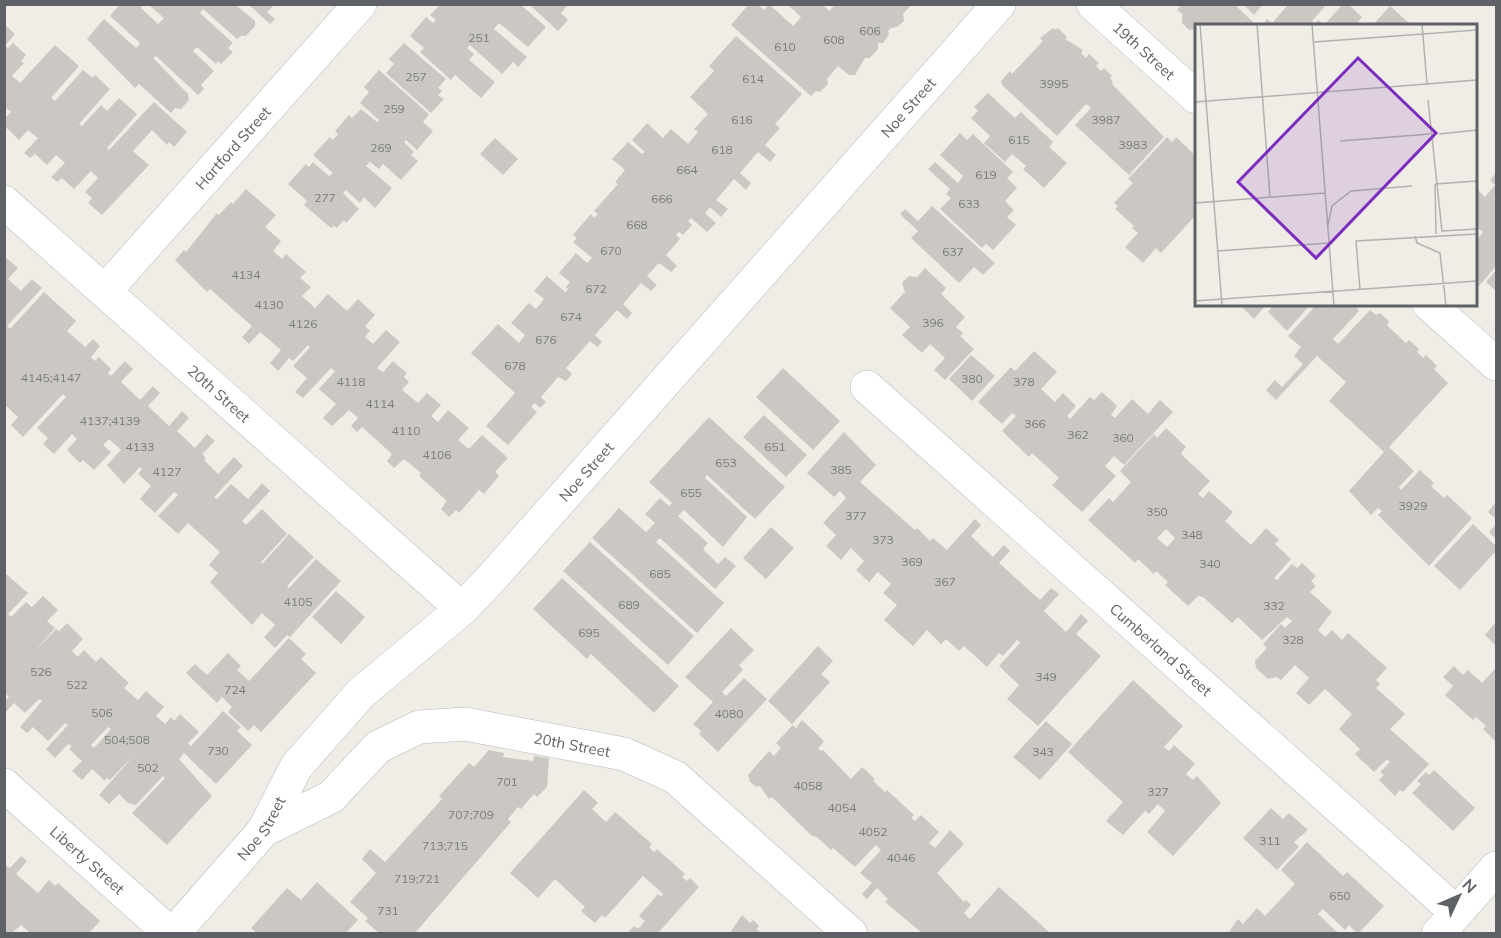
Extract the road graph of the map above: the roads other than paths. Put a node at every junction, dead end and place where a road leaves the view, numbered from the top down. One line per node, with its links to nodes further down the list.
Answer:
1 (360, 4): 6 (street, Hartford Street)
2 (999, 4): 10 (street, Noe Street)
3 (1093, 4): 4 (street, 19th Street)
4 (1195, 95)
5 (4, 202): 6 (street, 20th Street)
6 (105, 291): 10 (street, 20th Street)
7 (1431, 306): 8 (street)
8 (1497, 364)
9 (867, 387): 14 (street, Cumberland Street)
10 (462, 609): 12 (street, Noe Street)
11 (4, 785): 15 (street, Liberty Street)
12 (264, 830): 15 (street, Noe Street); 16 (street, 20th Street)
13 (1497, 868): 14 (street)
14 (1447, 922)
15 (172, 933)
16 (851, 933)

